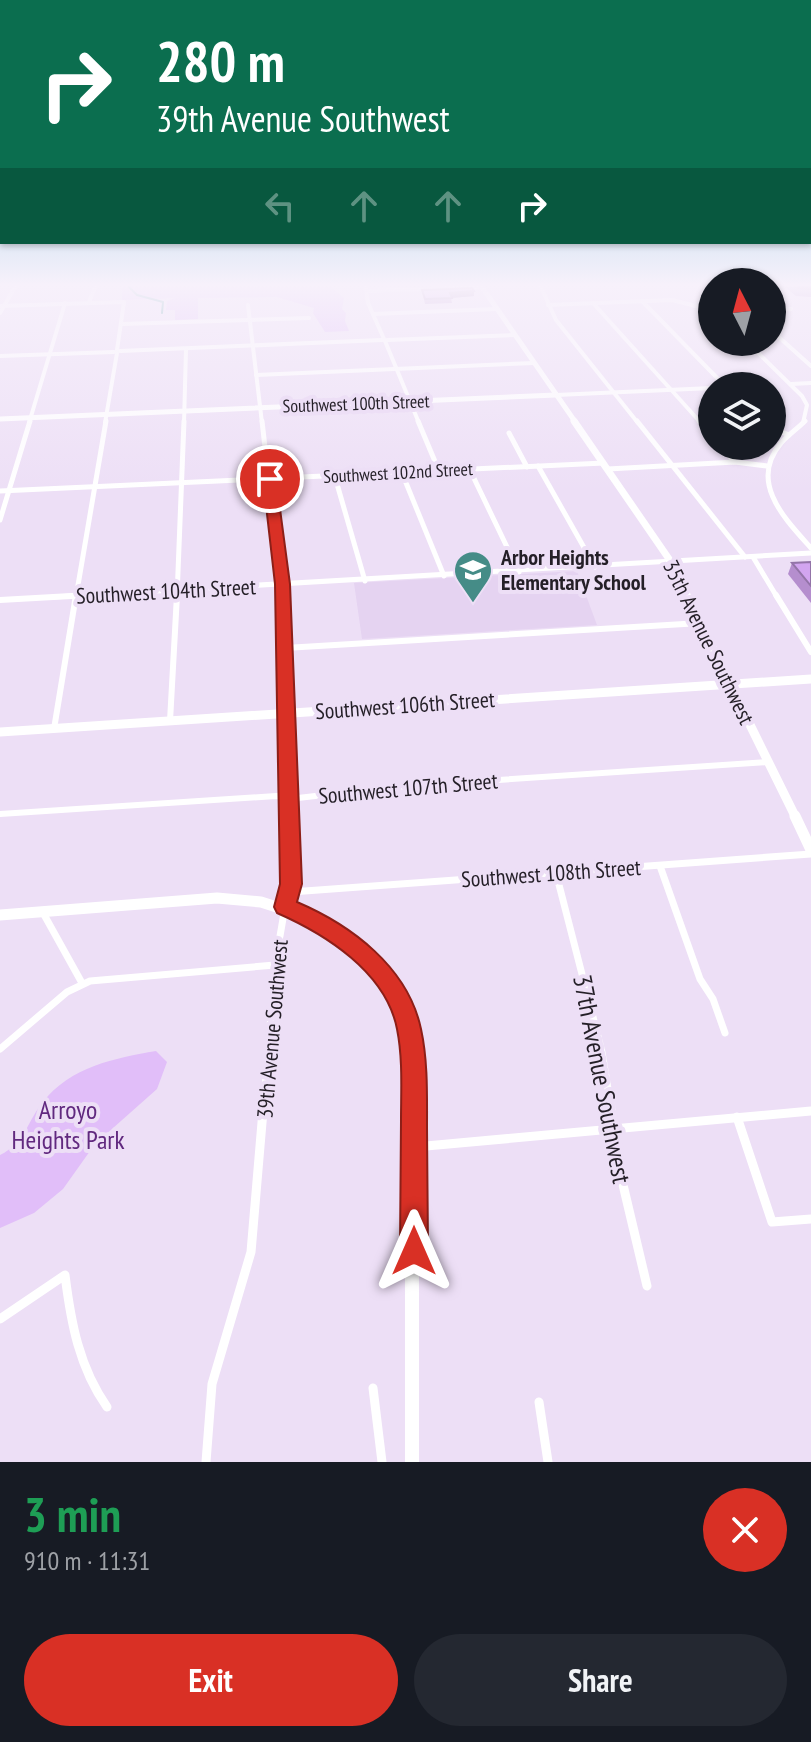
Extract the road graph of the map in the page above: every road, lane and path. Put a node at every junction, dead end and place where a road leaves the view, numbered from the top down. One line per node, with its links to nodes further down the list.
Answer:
1 (49, 355): 25 (street)
2 (117, 355): 24 (street)
3 (186, 355): 23 (street)
4 (254, 355): 14 (street, 39th Avenue Southwest)
5 (390, 355): 12 (street)
6 (528, 355): 11 (street, 35th Avenue Southwest)
7 (586, 355): 19 (street)
8 (639, 355): 18 (street)
9 (695, 355): 13 (street)
10 (761, 356): 16 (street)
11 (534, 363): 12 (street); 20 (street, 35th Avenue Southwest)
12 (396, 369): 14 (street); 21 (street)
13 (711, 372)
14 (256, 375): 22 (street, 39th Avenue Southwest)
15 (811, 383): 16 (street)
16 (790, 384): 30 (street)
17 (698, 389): 18 (street, Southwest 100th Street)
18 (670, 390): 19 (street, Southwest 100th Street); 27 (street)
19 (613, 392): 20 (street, Southwest 100th Street); 32 (street)
20 (556, 395): 21 (street, Southwest 100th Street); 34 (street, 35th Avenue Southwest)
21 (410, 401): 22 (street, Southwest 100th Street); 38 (street)
22 (260, 408): 23 (street, Southwest 100th Street); 41 (street, 39th Avenue Southwest)
23 (185, 411): 24 (street, Southwest 100th Street); 42 (street)
24 (108, 415): 25 (street, Southwest 100th Street); 43 (street)
25 (30, 418): 26 (street, Southwest 100th Street); 44 (street)
26 (0, 419)
27 (698, 421)
28 (509, 433): 36 (street)
29 (786, 434): 30 (street)
30 (789, 435): 35 (street)
31 (735, 462): 32 (street, Southwest 102nd Street); 35 (street, Southwest 102nd Street)
32 (671, 465): 34 (street, Southwest 102nd Street); 48 (street)
33 (538, 466): 34 (street, Southwest 102nd Street); 36 (street, Southwest 102nd Street); 51 (street)
34 (606, 466): 50 (street, 35th Avenue Southwest)
35 (767, 466): 47 (street)
36 (527, 467): 37 (street, Southwest 102nd Street)
37 (470, 470): 38 (street, Southwest 102nd Street); 52 (street)
38 (439, 471): 39 (street, Southwest 102nd Street)
39 (402, 473): 40 (street, Southwest 102nd Street); 53 (street)
40 (335, 477): 41 (street, Southwest 102nd Street); 54 (street)
41 (270, 479): 42 (street, Southwest 102nd Street); 55 (street, 39th Avenue Southwest)
42 (183, 482): 43 (street, Southwest 102nd Street); 56 (street)
43 (97, 486): 44 (street, Southwest 102nd Street); 57 (street)
44 (9, 490): 45 (street, Southwest 102nd Street); 46 (street)
45 (0, 491)
46 (0, 520)
47 (811, 551): 49 (street, Southwest 104th Street)
48 (745, 557): 49 (street, Southwest 104th Street); 50 (street, Southwest 104th Street)
49 (753, 557): 61 (street)
50 (671, 562): 51 (street, Southwest 104th Street); 59 (street, 35th Avenue Southwest)
51 (595, 567): 52 (street, Southwest 104th Street)
52 (519, 572): 53 (street, Southwest 104th Street)
53 (444, 576): 54 (street, Southwest 104th Street)
54 (365, 581): 55 (street, Southwest 104th Street)
55 (282, 584): 56 (street, Southwest 104th Street); 60 (street, 39th Avenue Southwest)
56 (178, 590): 57 (street, Southwest 104th Street); 65 (street)
57 (77, 596): 58 (street, Southwest 104th Street); 66 (street)
58 (0, 600)
59 (701, 623): 60 (street); 63 (street, 35th Avenue Southwest)
60 (285, 648): 64 (street, 39th Avenue Southwest)
61 (811, 652)
62 (811, 679): 63 (street, Southwest 106th Street)
63 (731, 684): 64 (street, Southwest 106th Street); 68 (street, 35th Avenue Southwest)
64 (287, 713): 65 (street, Southwest 106th Street); 69 (street, 39th Avenue Southwest)
65 (170, 721): 66 (street, Southwest 106th Street)
66 (54, 729): 67 (street, Southwest 106th Street)
67 (0, 732)
68 (768, 762): 69 (street, Southwest 107th Street); 71 (street, 35th Avenue Southwest)
69 (290, 797): 70 (street, Southwest 107th Street); 74 (street, 39th Avenue Southwest)
70 (0, 814)
71 (811, 852): 72 (street, Southwest 108th Street)
72 (660, 866): 73 (street, Southwest 108th Street); 80 (street)
73 (556, 873): 74 (street, Southwest 108th Street); 84 (street, 37th Avenue Southwest)
74 (291, 892): 75 (street, 39th Avenue Southwest)
75 (285, 907): 76 (street); 78 (street, 39th Avenue Southwest); 85 (street)
76 (42, 911): 77 (street); 79 (street)
77 (0, 915)
78 (275, 965): 79 (street); 92 (street, 39th Avenue Southwest)
79 (82, 983): 81 (street)
80 (725, 1033)
81 (0, 1049)
82 (811, 1111): 83 (street)
83 (737, 1117): 84 (street); 86 (street)
84 (615, 1128): 85 (street); 87 (street, 37th Avenue Southwest)
85 (415, 1147): 94 (street)
86 (811, 1219)
87 (647, 1286)
88 (0, 1319): 91 (street)
89 (373, 1388): 93 (street)
90 (539, 1402): 95 (street)
91 (107, 1407)
92 (206, 1462)
93 (382, 1462)
94 (412, 1462)
95 (548, 1462)

